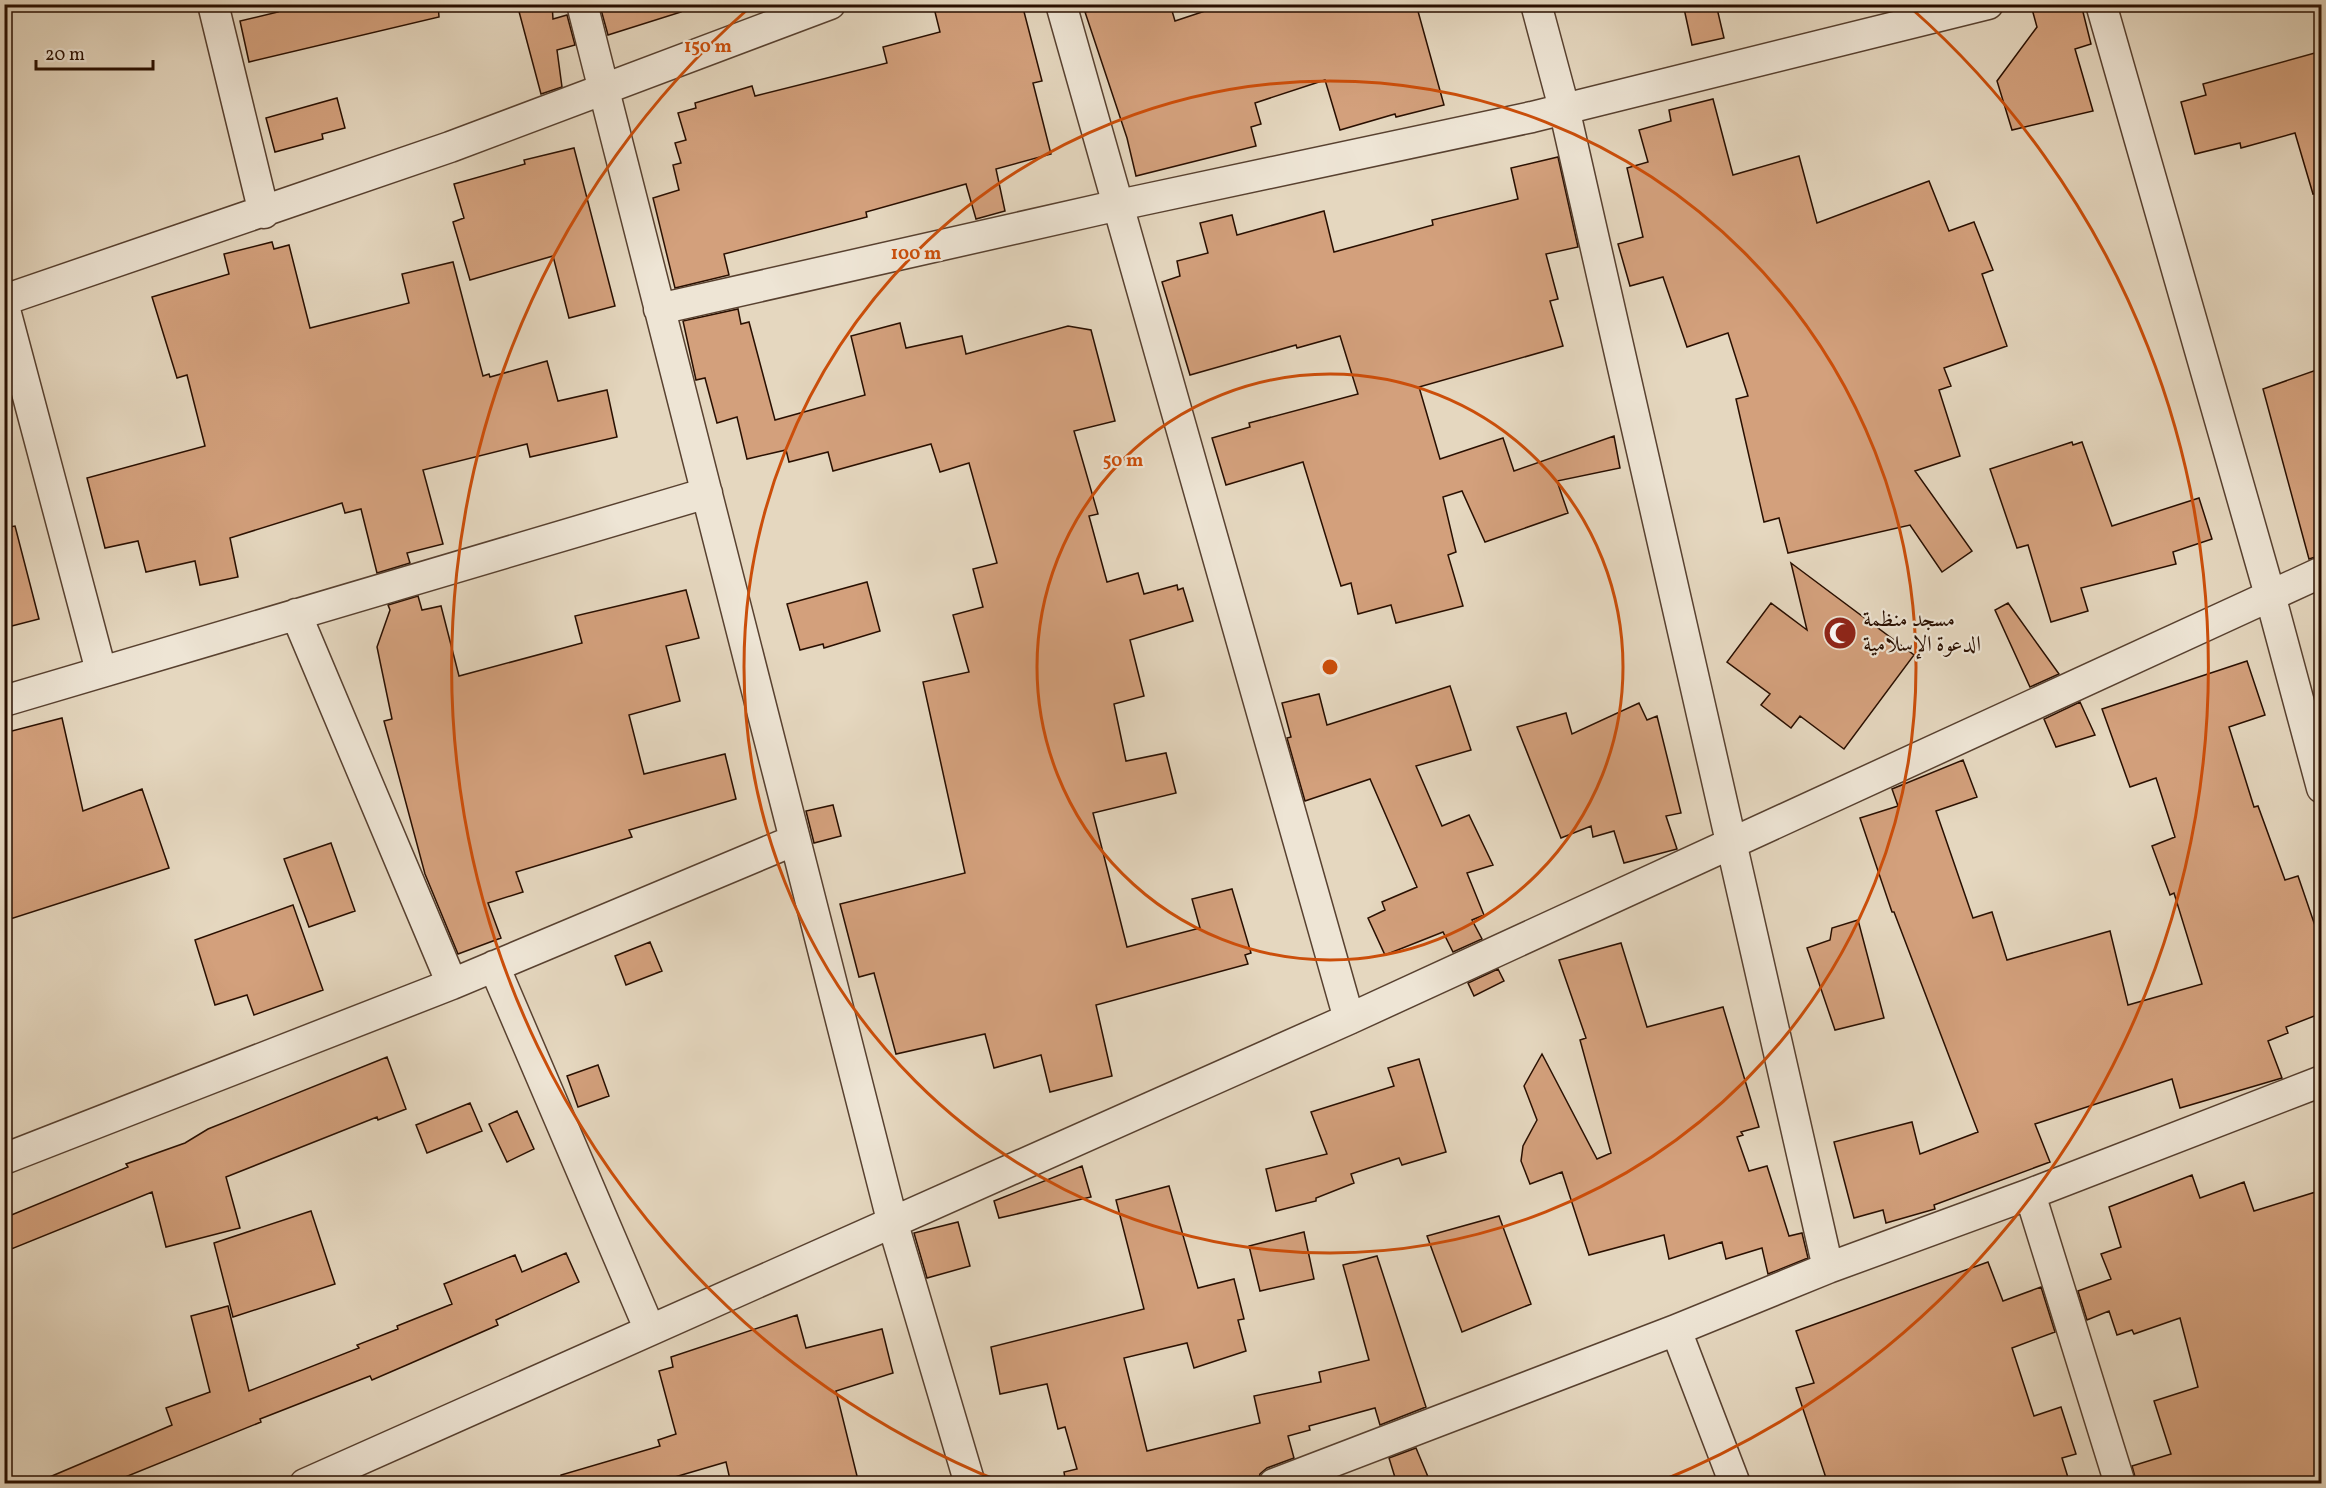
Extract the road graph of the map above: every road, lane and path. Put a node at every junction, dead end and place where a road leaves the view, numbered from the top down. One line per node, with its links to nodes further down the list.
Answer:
1 (213, 4): 11 (street)
2 (582, 4): 8 (street)
3 (830, 4): 8 (street)
4 (1061, 4): 10 (street)
5 (1536, 4): 9 (street)
6 (1988, 4): 9 (street)
7 (2101, 4): 17 (street)
8 (605, 91): 11 (street); 14 (street)
9 (1564, 108): 10 (street); 23 (street)
10 (1119, 206): 14 (street); 26 (street)
11 (264, 213): 12 (street)
12 (4, 300)
13 (4, 306): 19 (street)
14 (659, 309): 15 (street)
15 (707, 493): 18 (street); 22 (street)
16 (2322, 572): 17 (street)
17 (2270, 595): 21 (street); 23 (street)
18 (296, 614): 19 (street); 25 (street)
19 (101, 671): 20 (street)
20 (4, 701)
21 (2322, 788)
22 (795, 840): 24 (street); 30 (street)
23 (1730, 841): 26 (street); 31 (street)
24 (494, 966): 25 (street); 32 (street)
25 (452, 984): 28 (street)
26 (1348, 1019): 30 (street)
27 (2322, 1081): 29 (street)
28 (4, 1159)
29 (2030, 1194): 31 (street); 39 (street)
30 (893, 1224): 32 (street); 36 (street)
31 (1828, 1268): 33 (street)
32 (648, 1328): 35 (street)
33 (1676, 1330): 34 (street); 38 (street)
34 (1344, 1471): 37 (street)
35 (305, 1484)
36 (970, 1484)
37 (1274, 1484)
38 (1735, 1484)
39 (2120, 1484)

